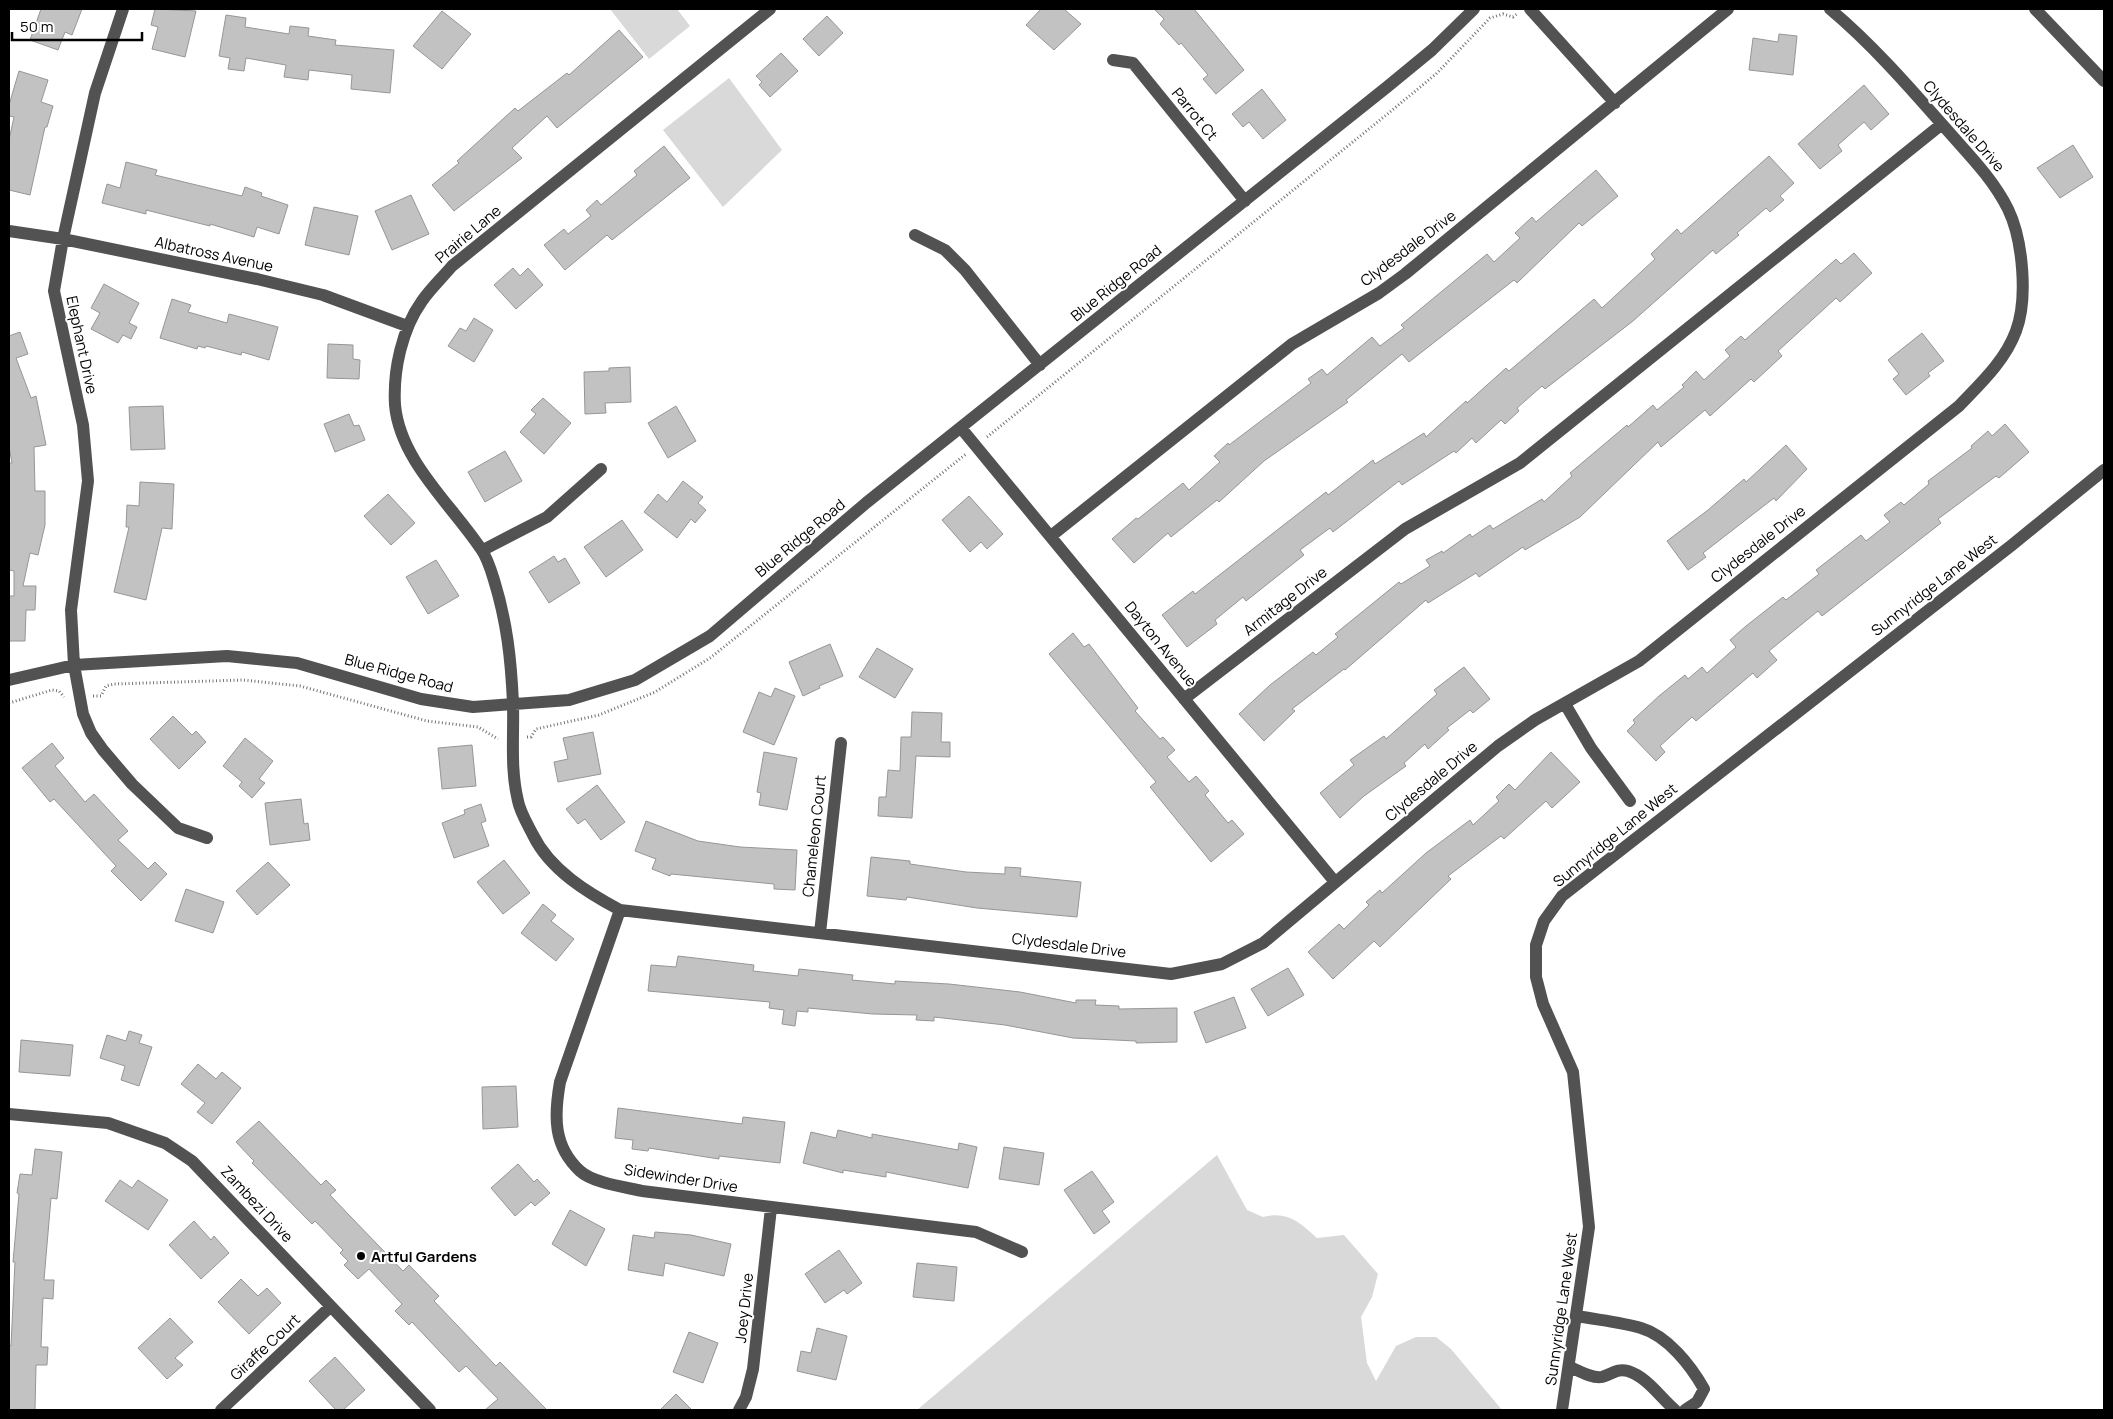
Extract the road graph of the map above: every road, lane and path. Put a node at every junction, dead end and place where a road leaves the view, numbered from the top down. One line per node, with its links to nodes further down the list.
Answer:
1 (122, 9): 16 (street, Elephant Drive)
2 (770, 9): 17 (street, Prairie Lane)
3 (1474, 9): 13 (street, Blue Ridge Road)
4 (1522, 9): 20 (path)
5 (1530, 9): 11 (street)
6 (1728, 9): 11 (street, Clydesdale Drive)
7 (1830, 9): 12 (street, Clydesdale Drive)
8 (2035, 9): 10 (street)
9 (1113, 60): 13 (street, Parrot Ct)
10 (2104, 82)
11 (1615, 103): 23 (street, Clydesdale Drive)
12 (1942, 124): 28 (street, Armitage Drive); 30 (street, Clydesdale Drive)
13 (1245, 201): 18 (street, Blue Ridge Road)
14 (9, 231): 16 (street, Albatross Avenue)
15 (915, 235): 18 (street)
16 (63, 239): 17 (street, Albatross Avenue); 25 (street, Elephant Drive)
17 (407, 326): 24 (street, Prairie Lane)
18 (1040, 364): 19 (street, Blue Ridge Road)
19 (962, 428): 20 (street, Dayton Avenue); 31 (street, Blue Ridge Road)
20 (976, 446): 23 (street, Dayton Avenue); 32 (path)
21 (601, 469): 24 (street)
22 (2104, 470): 43 (street, Sunnyridge Lane West)
23 (1051, 536): 28 (street, Dayton Avenue)
24 (482, 550): 31 (street, Prairie Lane)
25 (74, 664): 26 (street, Blue Ridge Road); 27 (street, Elephant Drive); 31 (street, Blue Ridge Road)
26 (9, 680)
27 (80, 697): 29 (path); 32 (path); 35 (street, Elephant Drive)
28 (1184, 699): 36 (street, Dayton Avenue)
29 (9, 703)
30 (1565, 704): 34 (street); 36 (street, Clydesdale Drive)
31 (513, 705): 32 (street, Clydesdale Drive)
32 (512, 738): 37 (street, Clydesdale Drive)
33 (841, 743): 38 (street, Chameleon Court)
34 (1630, 801)
35 (206, 838)
36 (1335, 882): 38 (street, Clydesdale Drive)
37 (620, 910): 38 (street, Clydesdale Drive); 40 (street, Sidewinder Drive)
38 (820, 933)
39 (9, 1114): 42 (street, Zambezi Drive)
40 (771, 1208): 41 (street, Sidewinder Drive); 47 (street, Joey Drive)
41 (1022, 1252)
42 (330, 1307): 45 (street, Giraffe Court); 46 (street, Zambezi Drive)
43 (1576, 1316): 44 (street, Sunnyridge Lane West); 50 (street)
44 (1570, 1367): 48 (street, Sunnyridge Lane West); 49 (street)
45 (221, 1410)
46 (430, 1410)
47 (739, 1410)
48 (1562, 1410)
49 (1675, 1410)
50 (1685, 1410)

